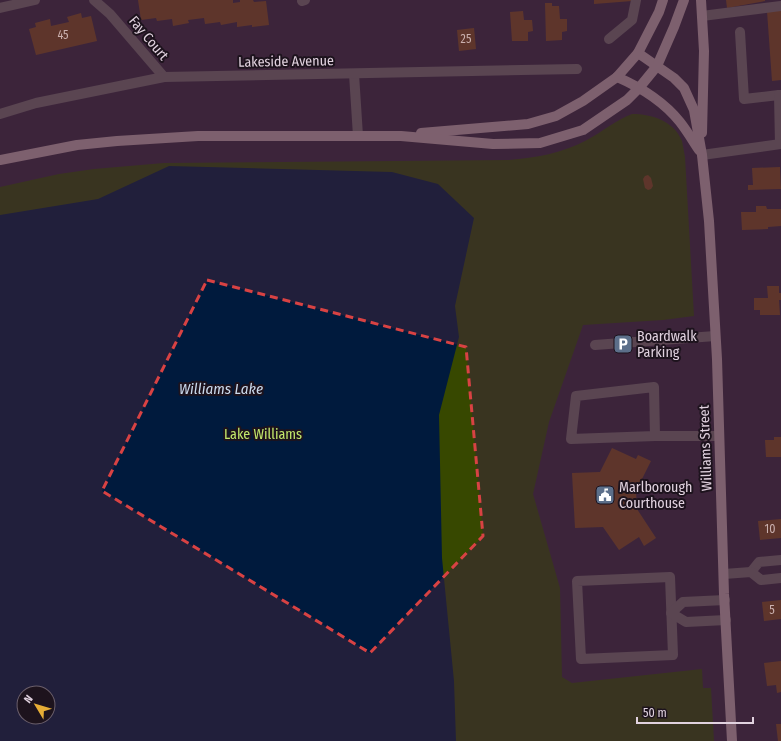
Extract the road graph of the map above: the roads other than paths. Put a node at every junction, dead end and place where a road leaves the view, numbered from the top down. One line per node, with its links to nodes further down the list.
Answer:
1 (35, 0): 10 (street)
2 (94, 0): 18 (street, Fay Court)
3 (302, 0): 4 (street)
4 (305, 0)
5 (636, 0): 13 (street)
6 (662, 0): 14 (main road)
7 (684, 0): 15 (main road)
8 (701, 0): 11 (main road)
9 (781, 6): 11 (street)
10 (0, 8)
11 (702, 16): 26 (main road)
12 (740, 32): 21 (street)
13 (609, 39)
14 (638, 53): 15 (main road, Williams Street); 19 (main road)
15 (657, 66): 20 (main road); 26 (main road, Williams Street)
16 (577, 69): 17 (street, Lakeside Avenue)
17 (354, 74): 18 (street, Lakeside Avenue); 23 (street)
18 (164, 77): 22 (street, Lakeside Avenue)
19 (617, 77): 20 (main road, Williams Street); 24 (main road)
20 (639, 88): 24 (main road); 26 (main road, Williams Street)
21 (780, 95): 25 (street)
22 (0, 114)
23 (358, 136): 24 (main road); 27 (main road)
24 (401, 136)
25 (781, 144): 26 (street)
26 (702, 154): 28 (main road, Williams Street)
27 (0, 160)
28 (715, 336): 29 (street); 31 (main road, Williams Street)
29 (594, 345)
30 (655, 436): 30 (street); 31 (street)
31 (719, 436): 34 (main road, Williams Street)
32 (781, 560): 33 (street)
33 (751, 572): 34 (street); 35 (street)
34 (724, 574): 36 (main road, Williams Street)
35 (781, 578)
36 (725, 600): 37 (street); 38 (main road, Williams Street)
37 (671, 613): 37 (street); 38 (street)
38 (726, 620): 39 (main road, Williams Street)
39 (732, 741)

